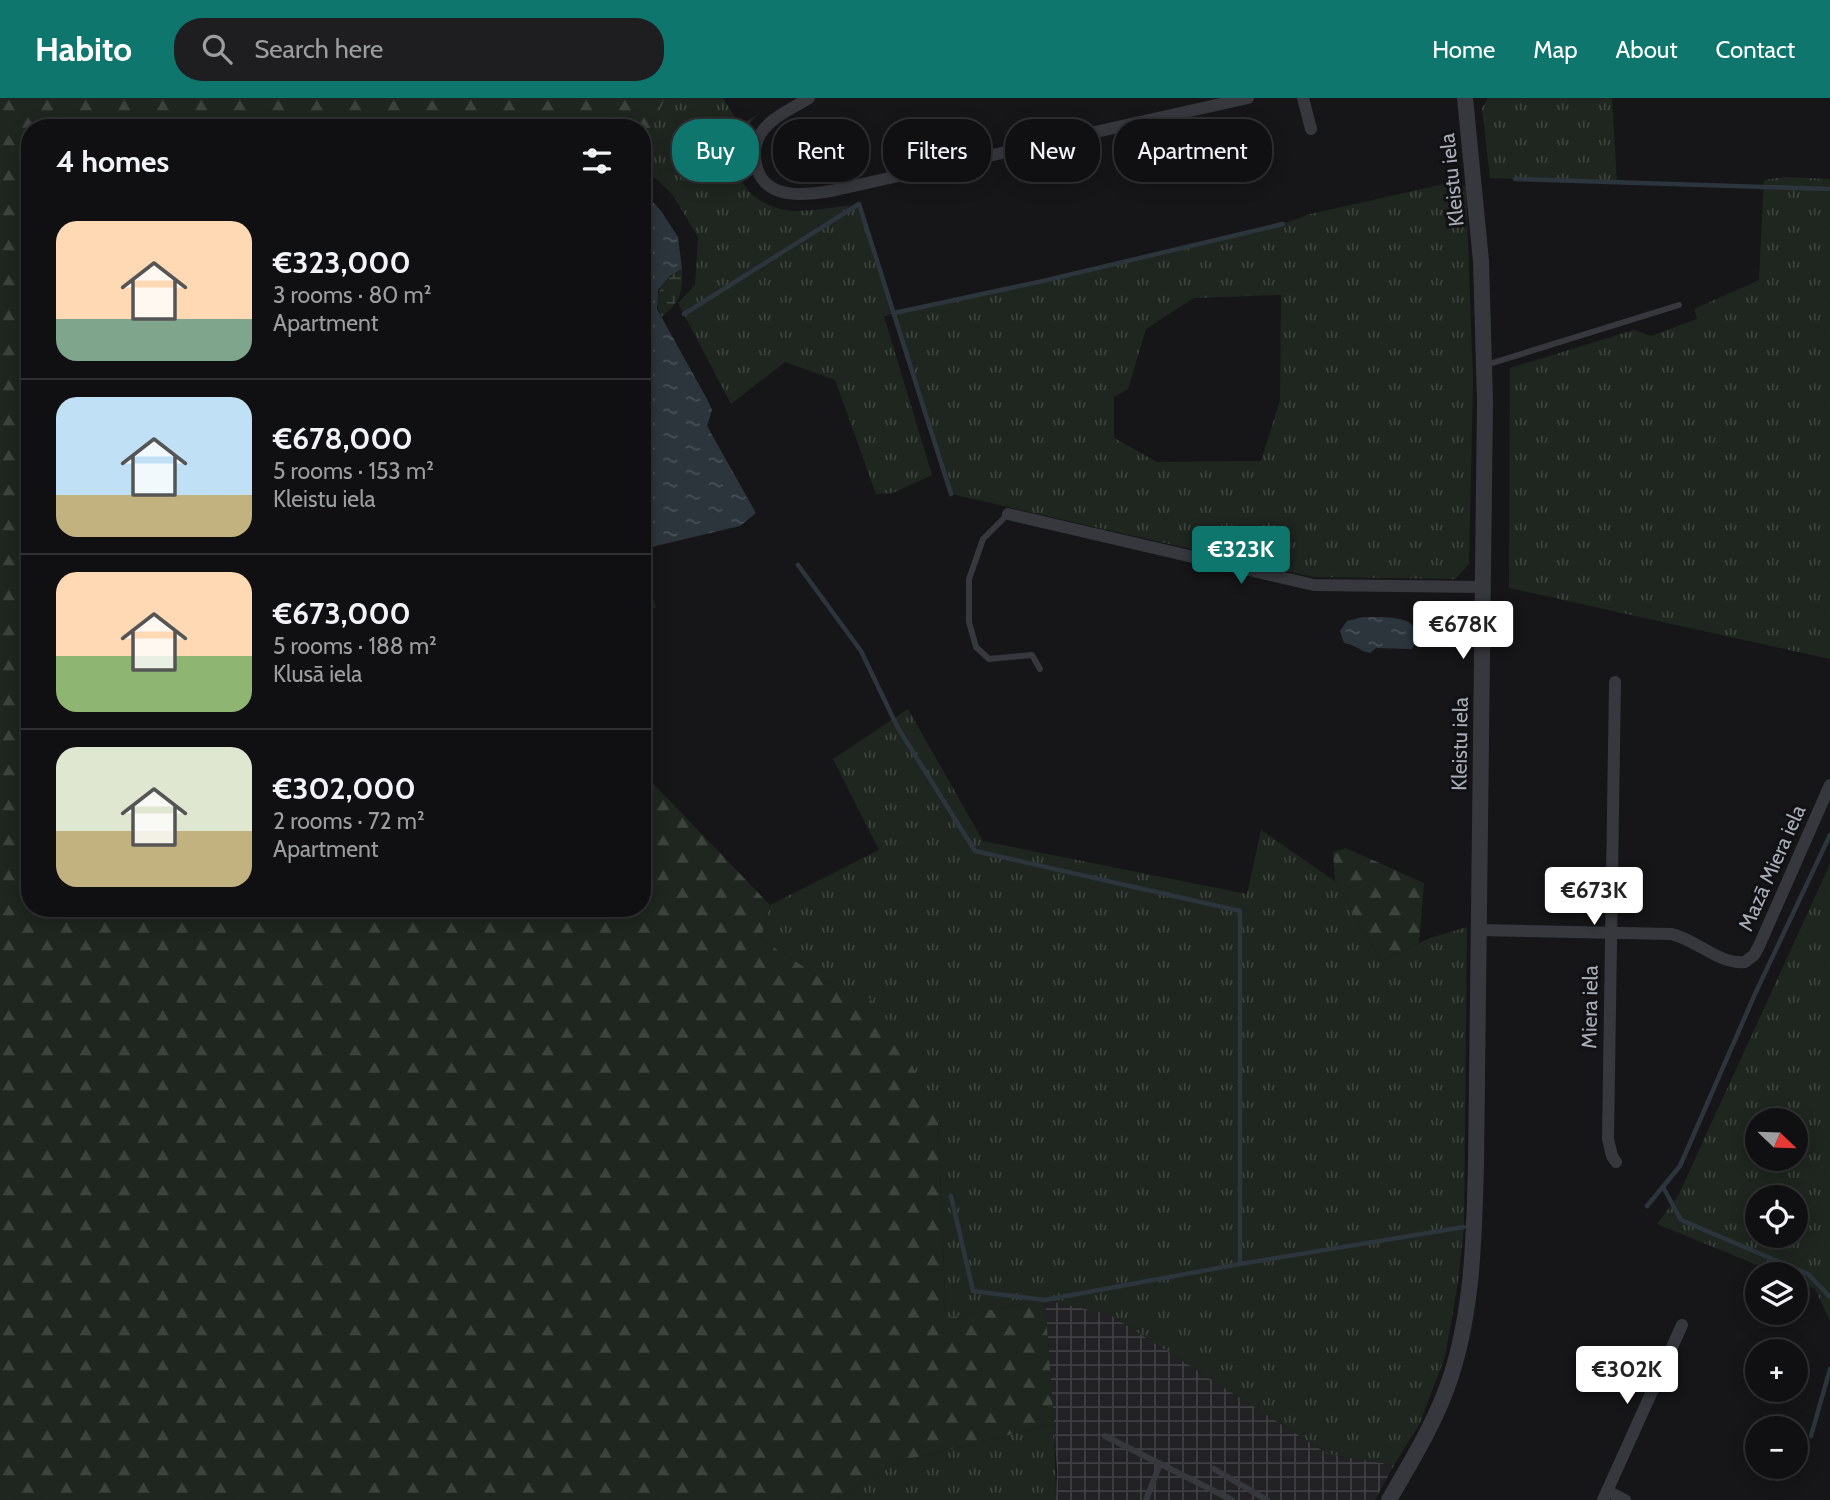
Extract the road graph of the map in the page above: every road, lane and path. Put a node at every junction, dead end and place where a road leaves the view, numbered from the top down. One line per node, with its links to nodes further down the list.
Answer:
1 (809, 98): 2 (street)
2 (1248, 98)
3 (1303, 98): 5 (street)
4 (1465, 98): 7 (street, Kleistu iela)
5 (1311, 128)
6 (1679, 305): 7 (lane)
7 (1484, 366): 9 (street, Kleistu iela)
8 (1008, 514): 9 (street); 10 (lane)
9 (1482, 587): 13 (street, Kleistu iela)
10 (1040, 668)
11 (1615, 682): 14 (street, Miera iela)
12 (1830, 785): 14 (street, Mazā Miera iela)
13 (1479, 930): 14 (street); 24 (street, Kleistu iela)
14 (1611, 932): 15 (street, Miera iela)
15 (1616, 1162)
16 (1682, 1325): 20 (street)
17 (1105, 1436): 18 (lane)
18 (1160, 1464): 21 (lane); 22 (lane)
19 (1214, 1469): 23 (lane)
20 (1605, 1496): 25 (street)
21 (1146, 1500)
22 (1232, 1500)
23 (1267, 1500)
24 (1389, 1500)
25 (1625, 1500)

